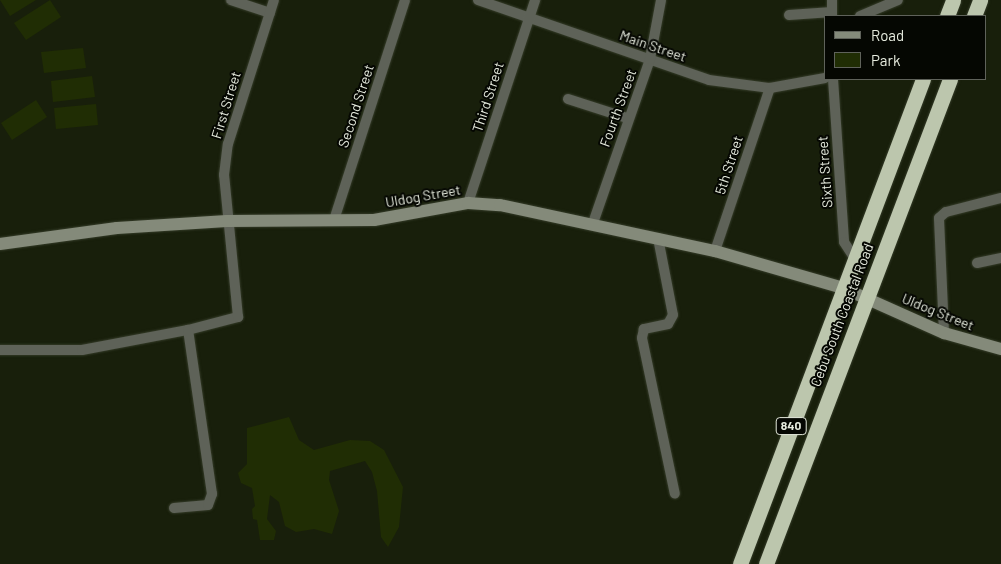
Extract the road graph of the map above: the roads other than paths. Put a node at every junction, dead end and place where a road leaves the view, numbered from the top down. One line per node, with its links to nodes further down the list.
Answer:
1 (231, 0): 11 (street)
2 (274, 0): 11 (street, First Street)
3 (405, 0): 28 (street, Second Street)
4 (478, 0): 17 (street, Main Street)
5 (534, 0): 17 (street, Third Street)
6 (661, 0): 18 (street, Fourth Street)
7 (832, 0): 12 (street)
8 (898, 0): 14 (street)
9 (953, 0): 15 (highway)
10 (980, 0): 16 (highway)
11 (270, 12): 29 (street, First Street)
12 (832, 14): 13 (street)
13 (789, 15)
14 (862, 15)
15 (947, 15)
16 (974, 15)
17 (529, 17): 18 (street, Main Street); 27 (street, Third Street)
18 (650, 60): 23 (street, Main Street); 25 (street, Fourth Street)
19 (824, 78): 23 (street, Main Street)
20 (833, 80): 35 (street, Sixth Street)
21 (924, 80): 35 (highway, Cebu South Coastal Road / 840)
22 (950, 80): 38 (highway, Cebu South Coastal Road / 840)
23 (770, 88): 33 (street, 5th Street)
24 (568, 99): 25 (street)
25 (628, 118): 30 (street, Fourth Street)
26 (1001, 198): 40 (street)
27 (468, 203): 28 (street, Uldog Street); 30 (street, Uldog Street)
28 (334, 220): 29 (street, Uldog Street)
29 (227, 221): 32 (street, Uldog Street); 39 (street, First Street)
30 (593, 223): 31 (street, Uldog Street)
31 (658, 238): 33 (street, Uldog Street); 43 (street)
32 (0, 244)
33 (715, 251): 37 (street, Uldog Street)
34 (1001, 258): 36 (street)
35 (855, 259): 37 (highway, Cebu South Coastal Road / 840)
36 (976, 263)
37 (843, 288): 38 (street, Uldog Street); 45 (highway, Cebu South Coastal Road / 840)
38 (865, 298): 40 (street, Uldog Street); 46 (highway, Cebu South Coastal Road / 840)
39 (188, 330): 42 (street, First Street); 44 (street)
40 (944, 333): 41 (street, Uldog Street)
41 (1001, 349)
42 (0, 350)
43 (675, 494)
44 (174, 508)
45 (740, 564)
46 (766, 564)

